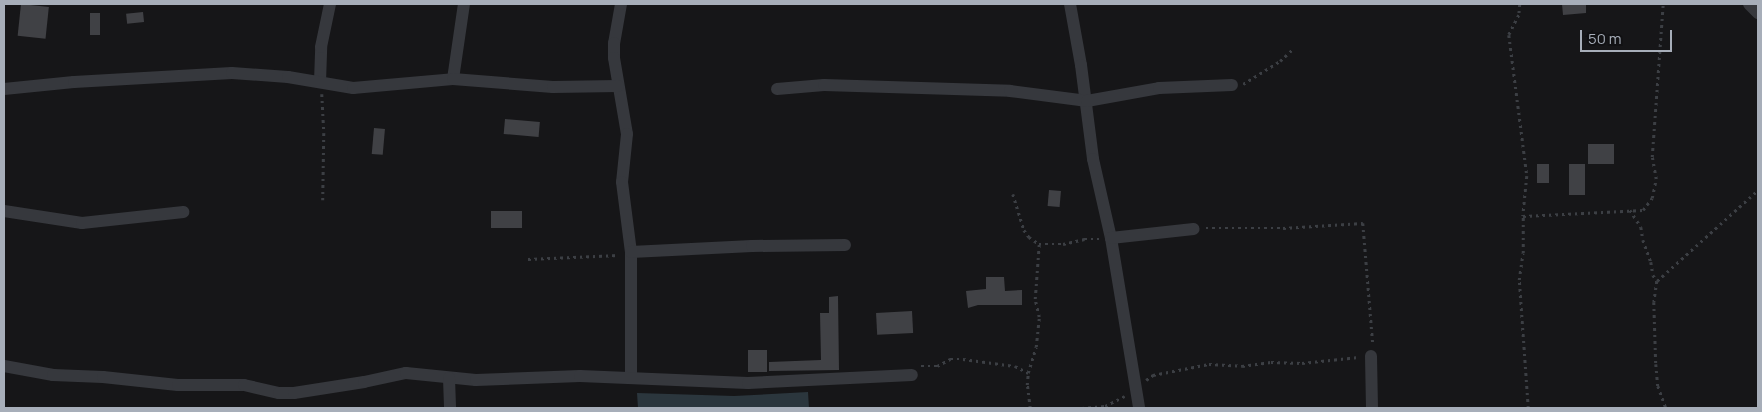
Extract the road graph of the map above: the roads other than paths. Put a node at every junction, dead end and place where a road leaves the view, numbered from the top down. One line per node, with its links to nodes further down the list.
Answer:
1 (330, 4): 8 (street)
2 (464, 4): 7 (street)
3 (621, 4): 10 (street)
4 (1070, 4): 13 (street)
5 (1750, 4): 6 (street)
6 (1758, 13)
7 (453, 79): 8 (street); 10 (street)
8 (320, 82): 11 (street)
9 (1232, 85): 13 (street)
10 (618, 86): 19 (street)
11 (4, 89)
12 (776, 89): 13 (street)
13 (1086, 101): 17 (street)
14 (4, 211): 15 (street)
15 (183, 212)
16 (1194, 229): 17 (street)
17 (1110, 238): 26 (street)
18 (846, 245): 19 (street)
19 (631, 252): 23 (street)
20 (1371, 356): 27 (street)
21 (4, 366): 24 (street)
22 (912, 375): 23 (street)
23 (631, 377): 24 (street)
24 (449, 378): 25 (street)
25 (450, 408)
26 (1138, 408)
27 (1372, 408)

